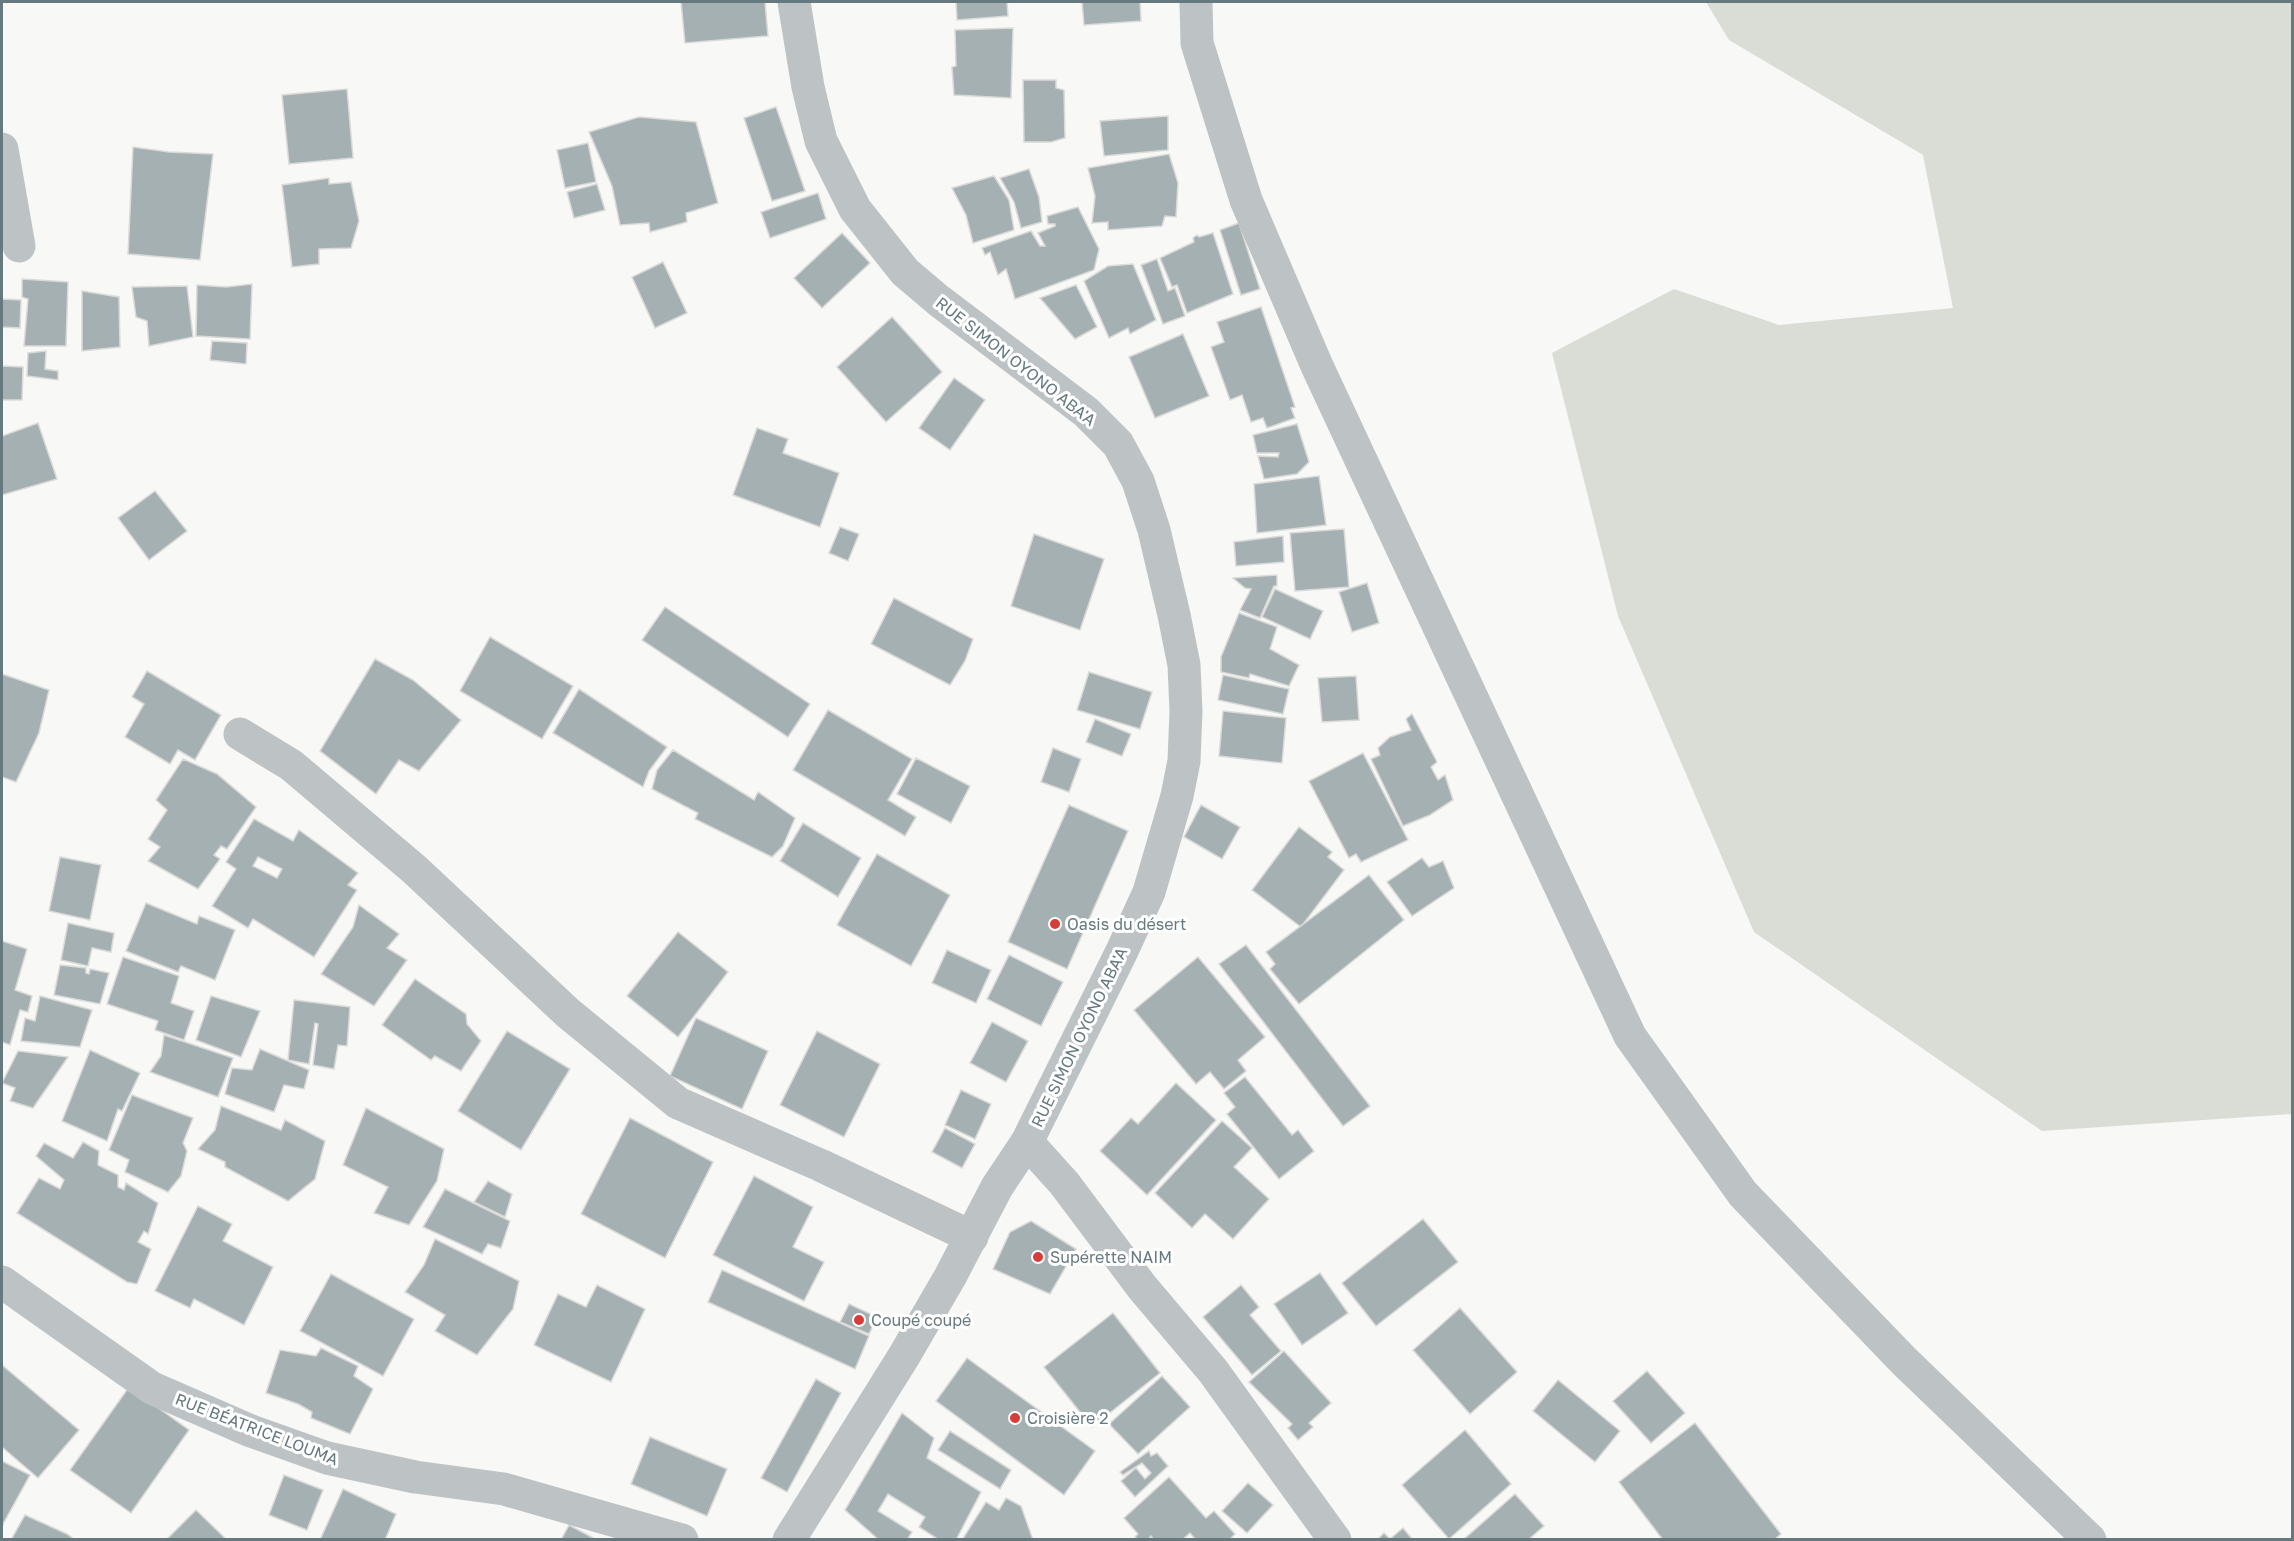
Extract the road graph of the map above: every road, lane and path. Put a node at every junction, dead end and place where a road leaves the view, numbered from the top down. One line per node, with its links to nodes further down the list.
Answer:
1 (794, 2): 6 (street, RUE SIMON OYONO ABA'A)
2 (1196, 2): 12 (street)
3 (2, 149): 4 (street)
4 (19, 246)
5 (240, 734): 7 (street)
6 (1027, 1142): 7 (street, RUE SIMON OYONO ABA'A); 11 (street)
7 (972, 1237): 10 (street, RUE SIMON OYONO ABA'A)
8 (2, 1282): 9 (street, RUE BÉATRICE LOUMA)
9 (682, 1539)
10 (789, 1539)
11 (1335, 1539)
12 (2090, 1539)

